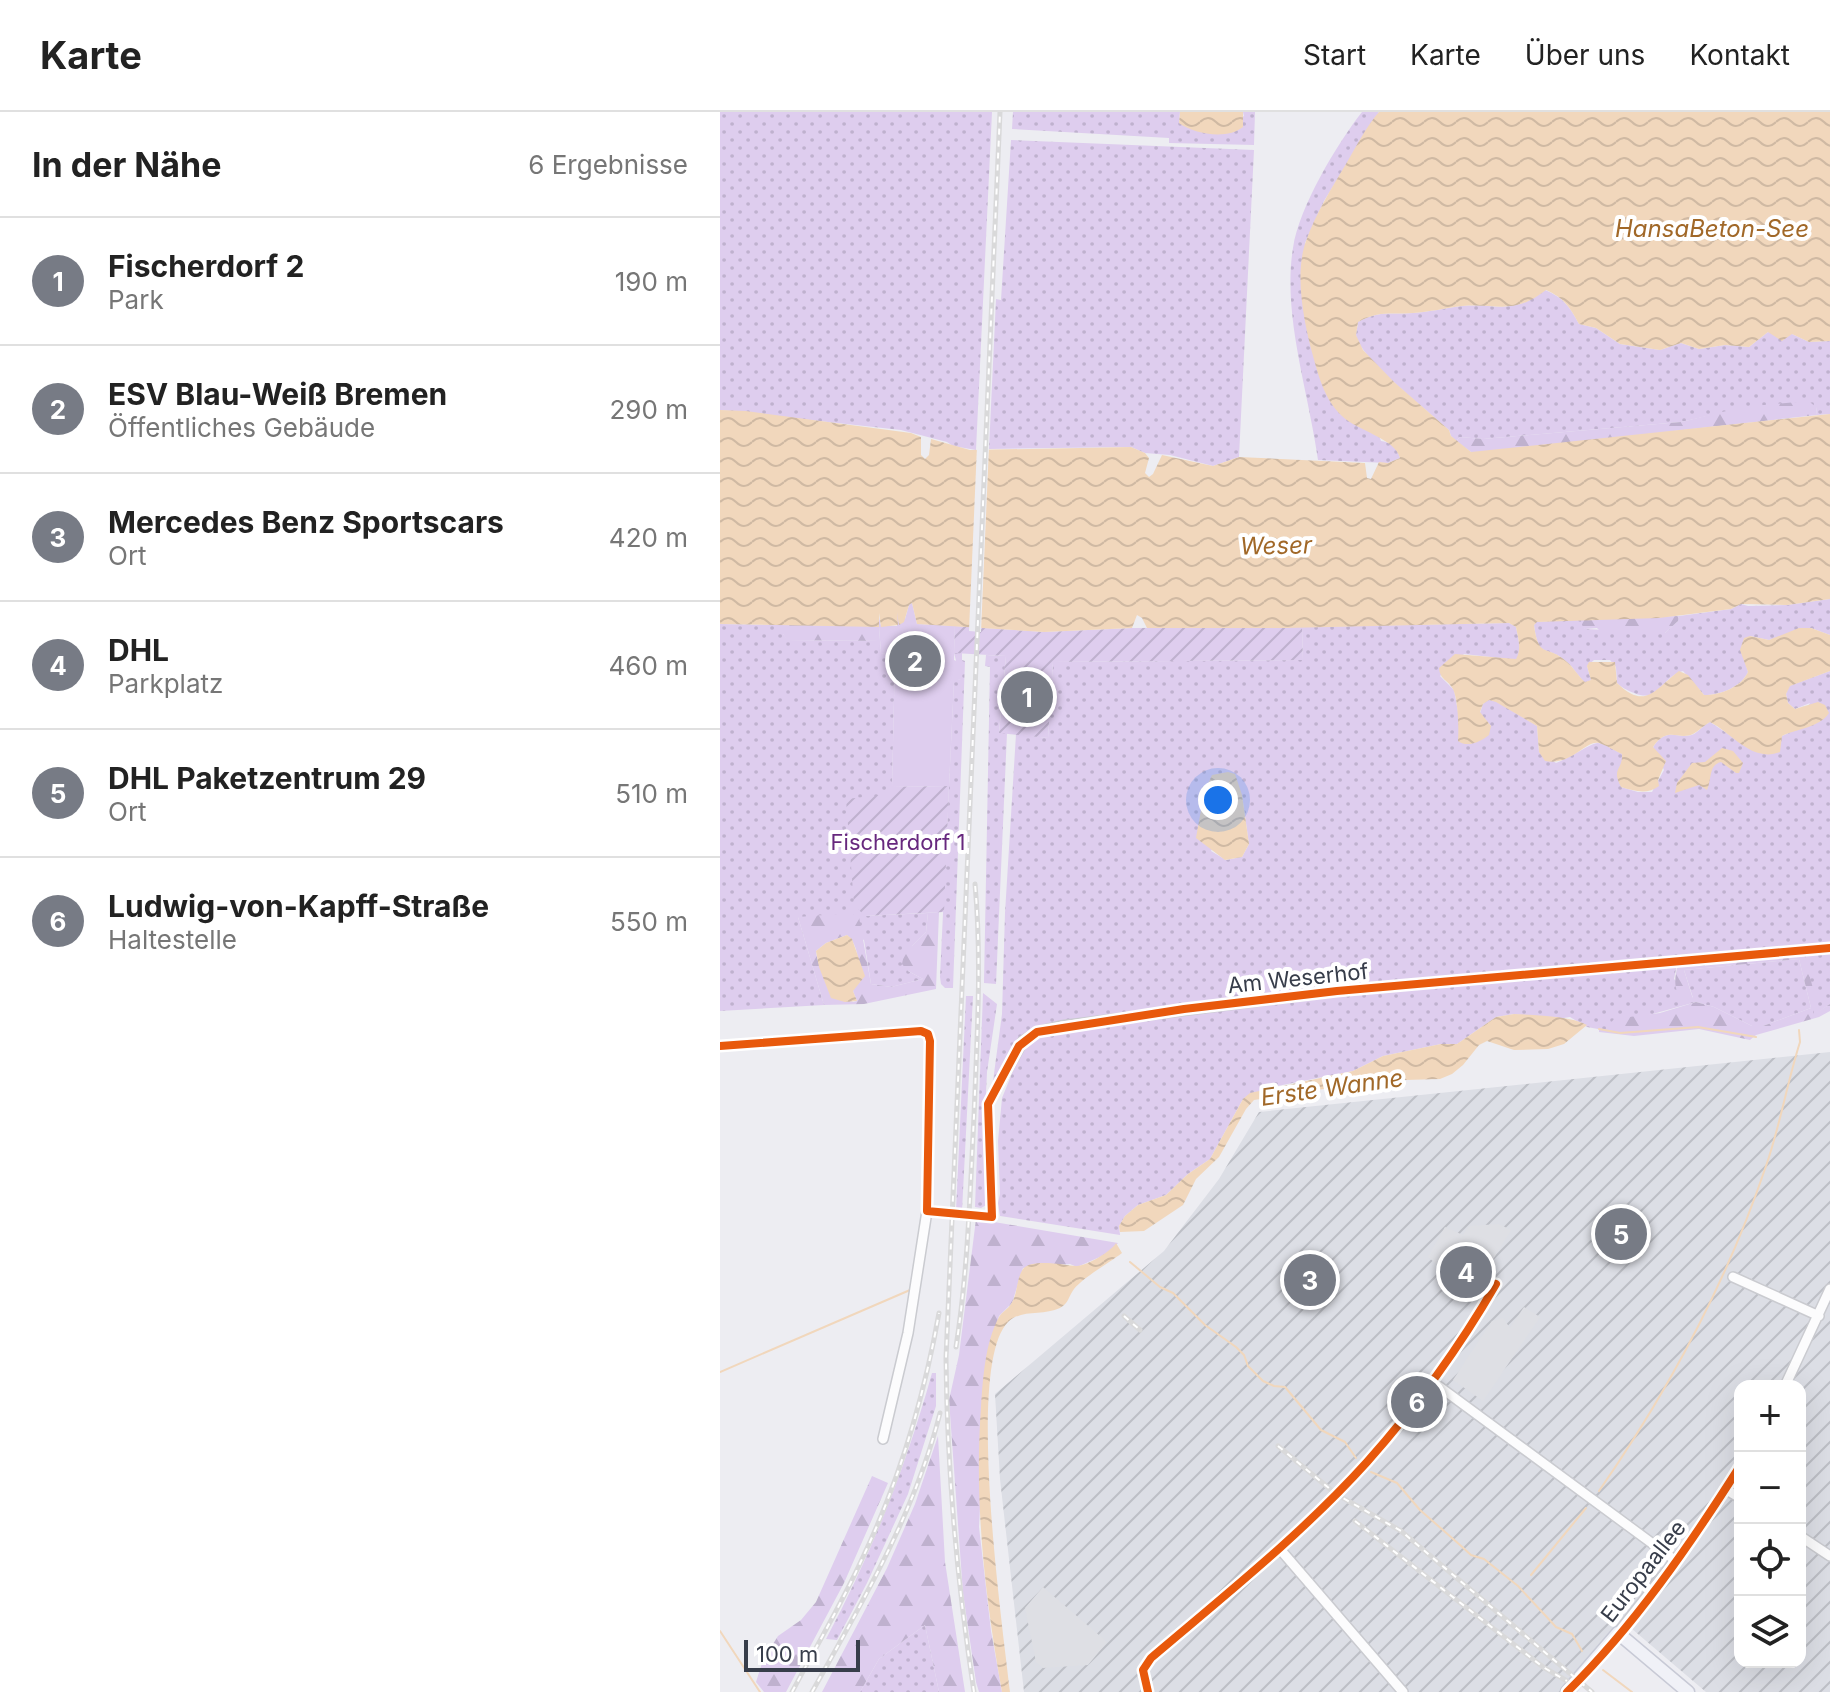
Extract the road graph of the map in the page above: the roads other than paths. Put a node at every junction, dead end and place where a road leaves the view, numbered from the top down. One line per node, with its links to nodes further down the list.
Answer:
1 (1830, 948): 8 (street, Am Weserhof)
2 (1733, 1277): 5 (street)
3 (1496, 1284): 7 (street)
4 (1830, 1289): 5 (street)
5 (1819, 1316): 6 (street)
6 (1788, 1380)
7 (1433, 1382): 13 (street); 15 (street)
8 (883, 1439)
9 (1734, 1475): 10 (street, Europaallee)
10 (1725, 1489): 11 (street); 15 (street, Europaallee)
11 (1734, 1494)
12 (1806, 1540): 14 (street)
13 (1279, 1548): 17 (street); 18 (street)
14 (1830, 1556)
15 (1676, 1561): 16 (street, Europaallee)
16 (1618, 1633): 19 (street, Europaallee); 20 (street)
17 (1148, 1692)
18 (1403, 1692)
19 (1567, 1692)
20 (1688, 1692)

